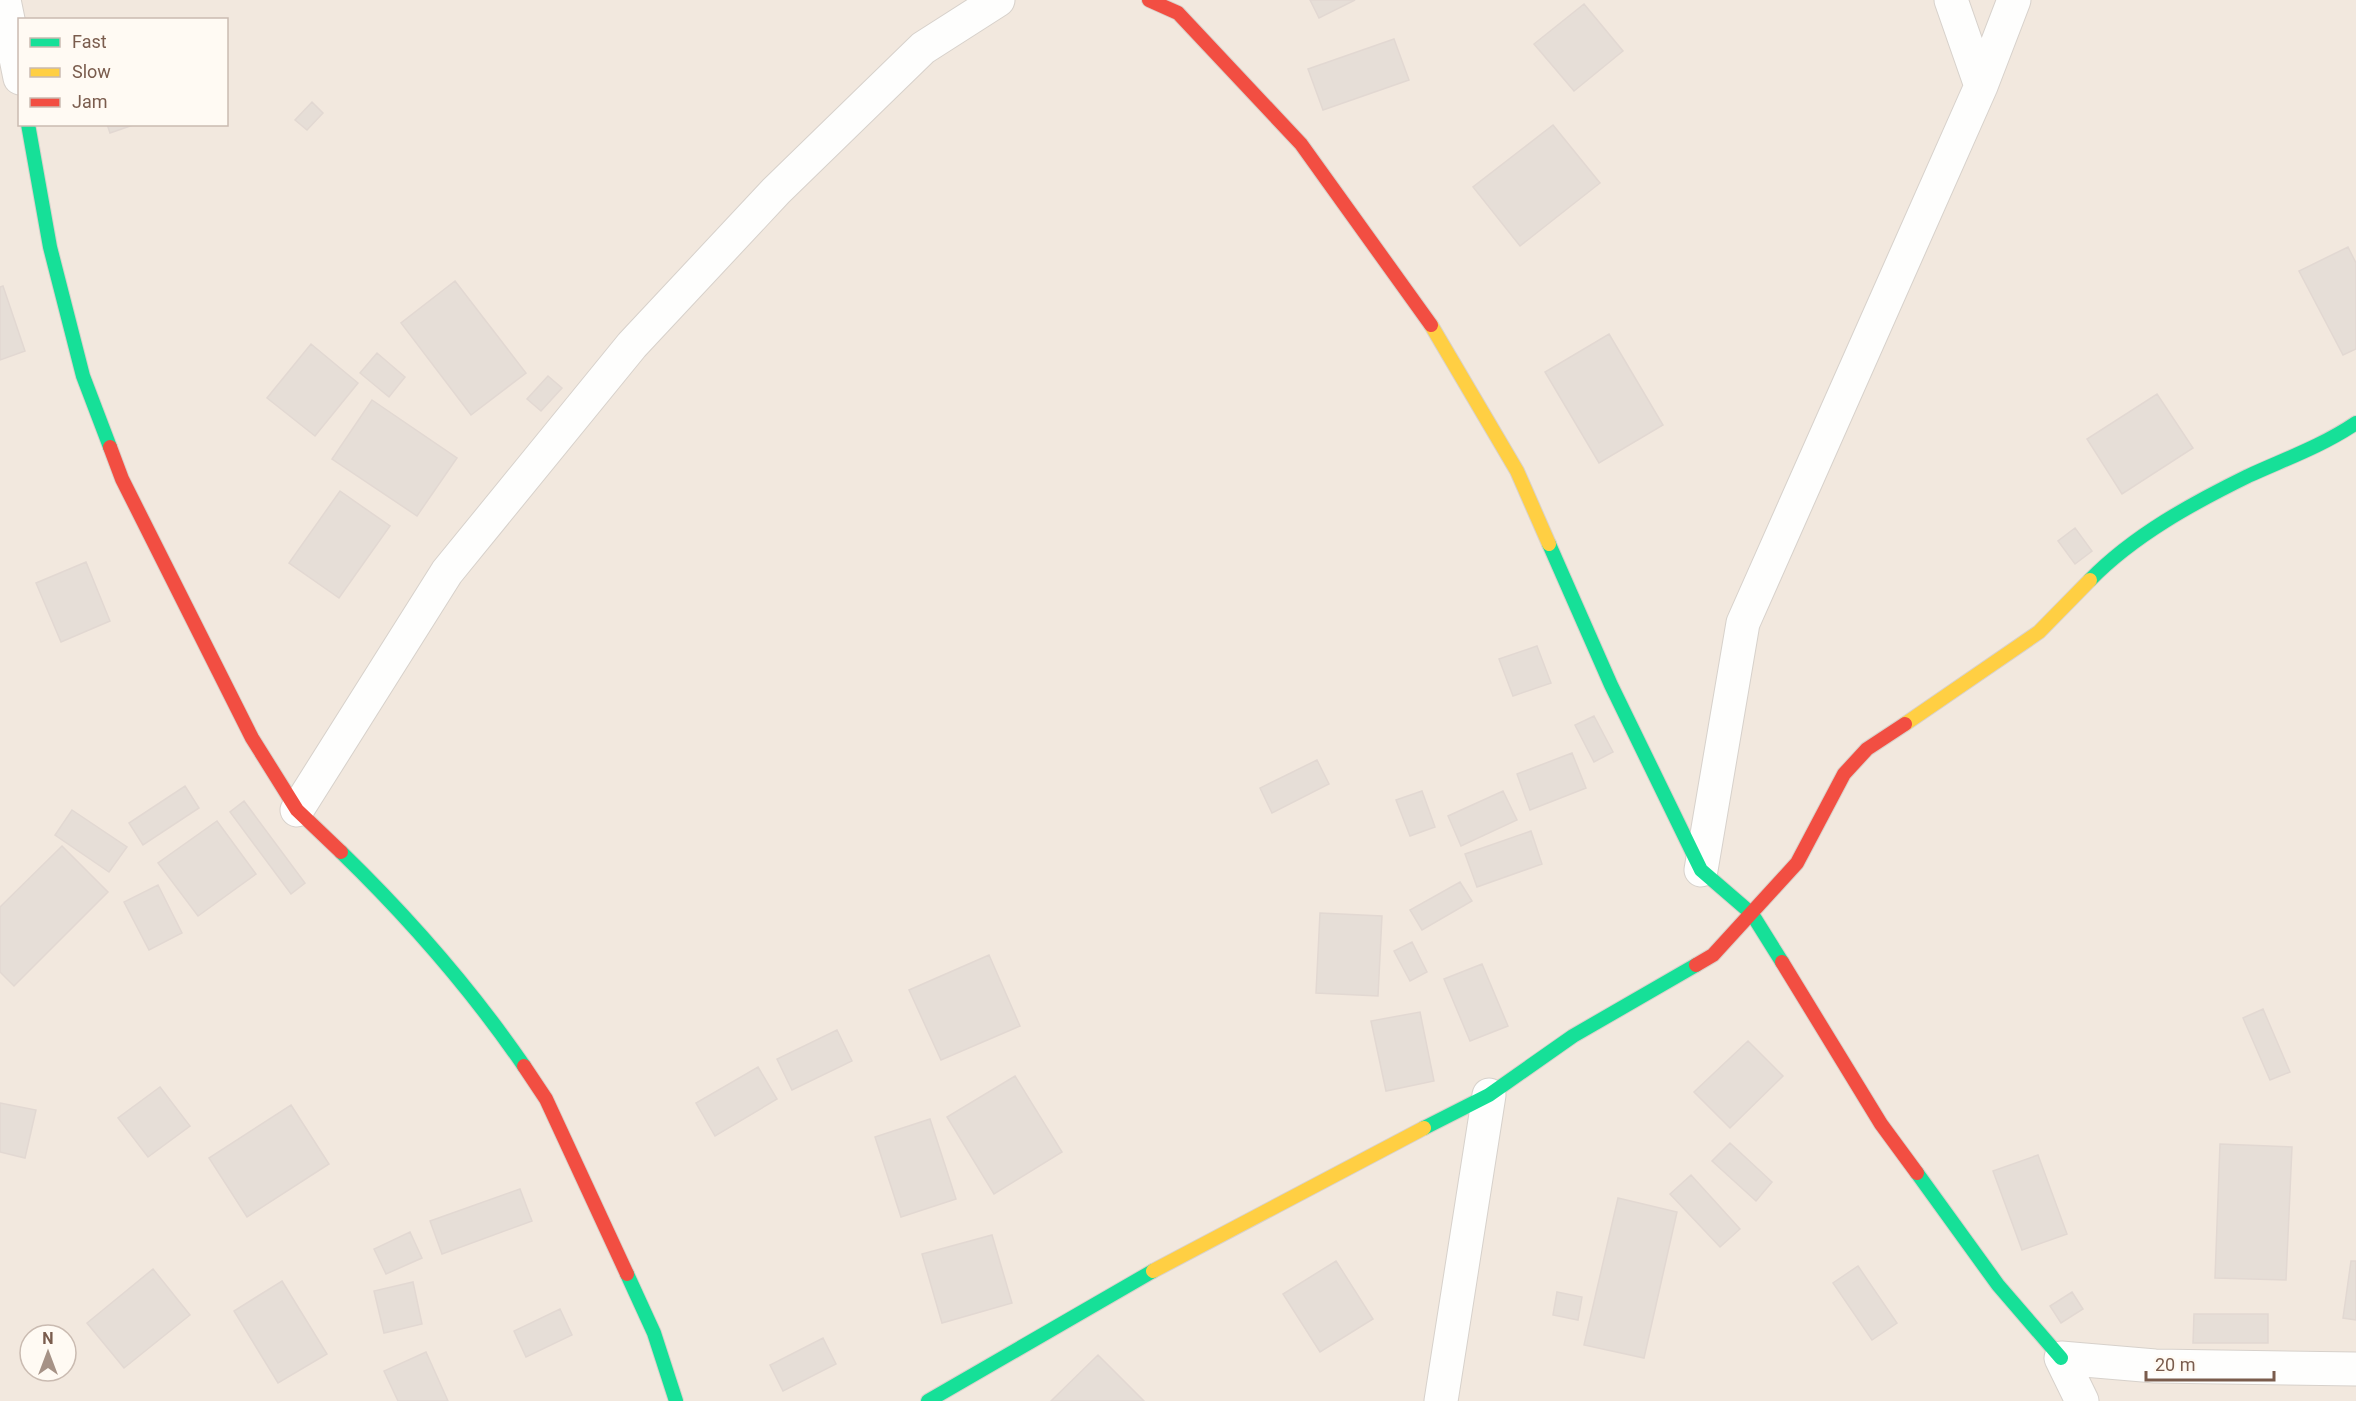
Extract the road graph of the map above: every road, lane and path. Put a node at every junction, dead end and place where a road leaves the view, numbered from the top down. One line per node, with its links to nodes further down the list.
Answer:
1 (4, 0): 6 (street)
2 (998, 0): 10 (street)
3 (1149, 0): 11 (street)
4 (1951, 0): 7 (street)
5 (2014, 0): 7 (street)
6 (18, 68)
7 (1981, 86): 11 (street)
8 (28, 126): 10 (street)
9 (2356, 423): 12 (street)
10 (297, 810): 16 (street)
11 (1701, 870): 12 (street)
12 (1752, 914): 13 (street); 14 (street)
13 (1489, 1095): 17 (street); 18 (street)
14 (2061, 1358): 15 (street); 19 (street)
15 (2356, 1369)
16 (676, 1401)
17 (928, 1401)
18 (1441, 1401)
19 (2082, 1401)

